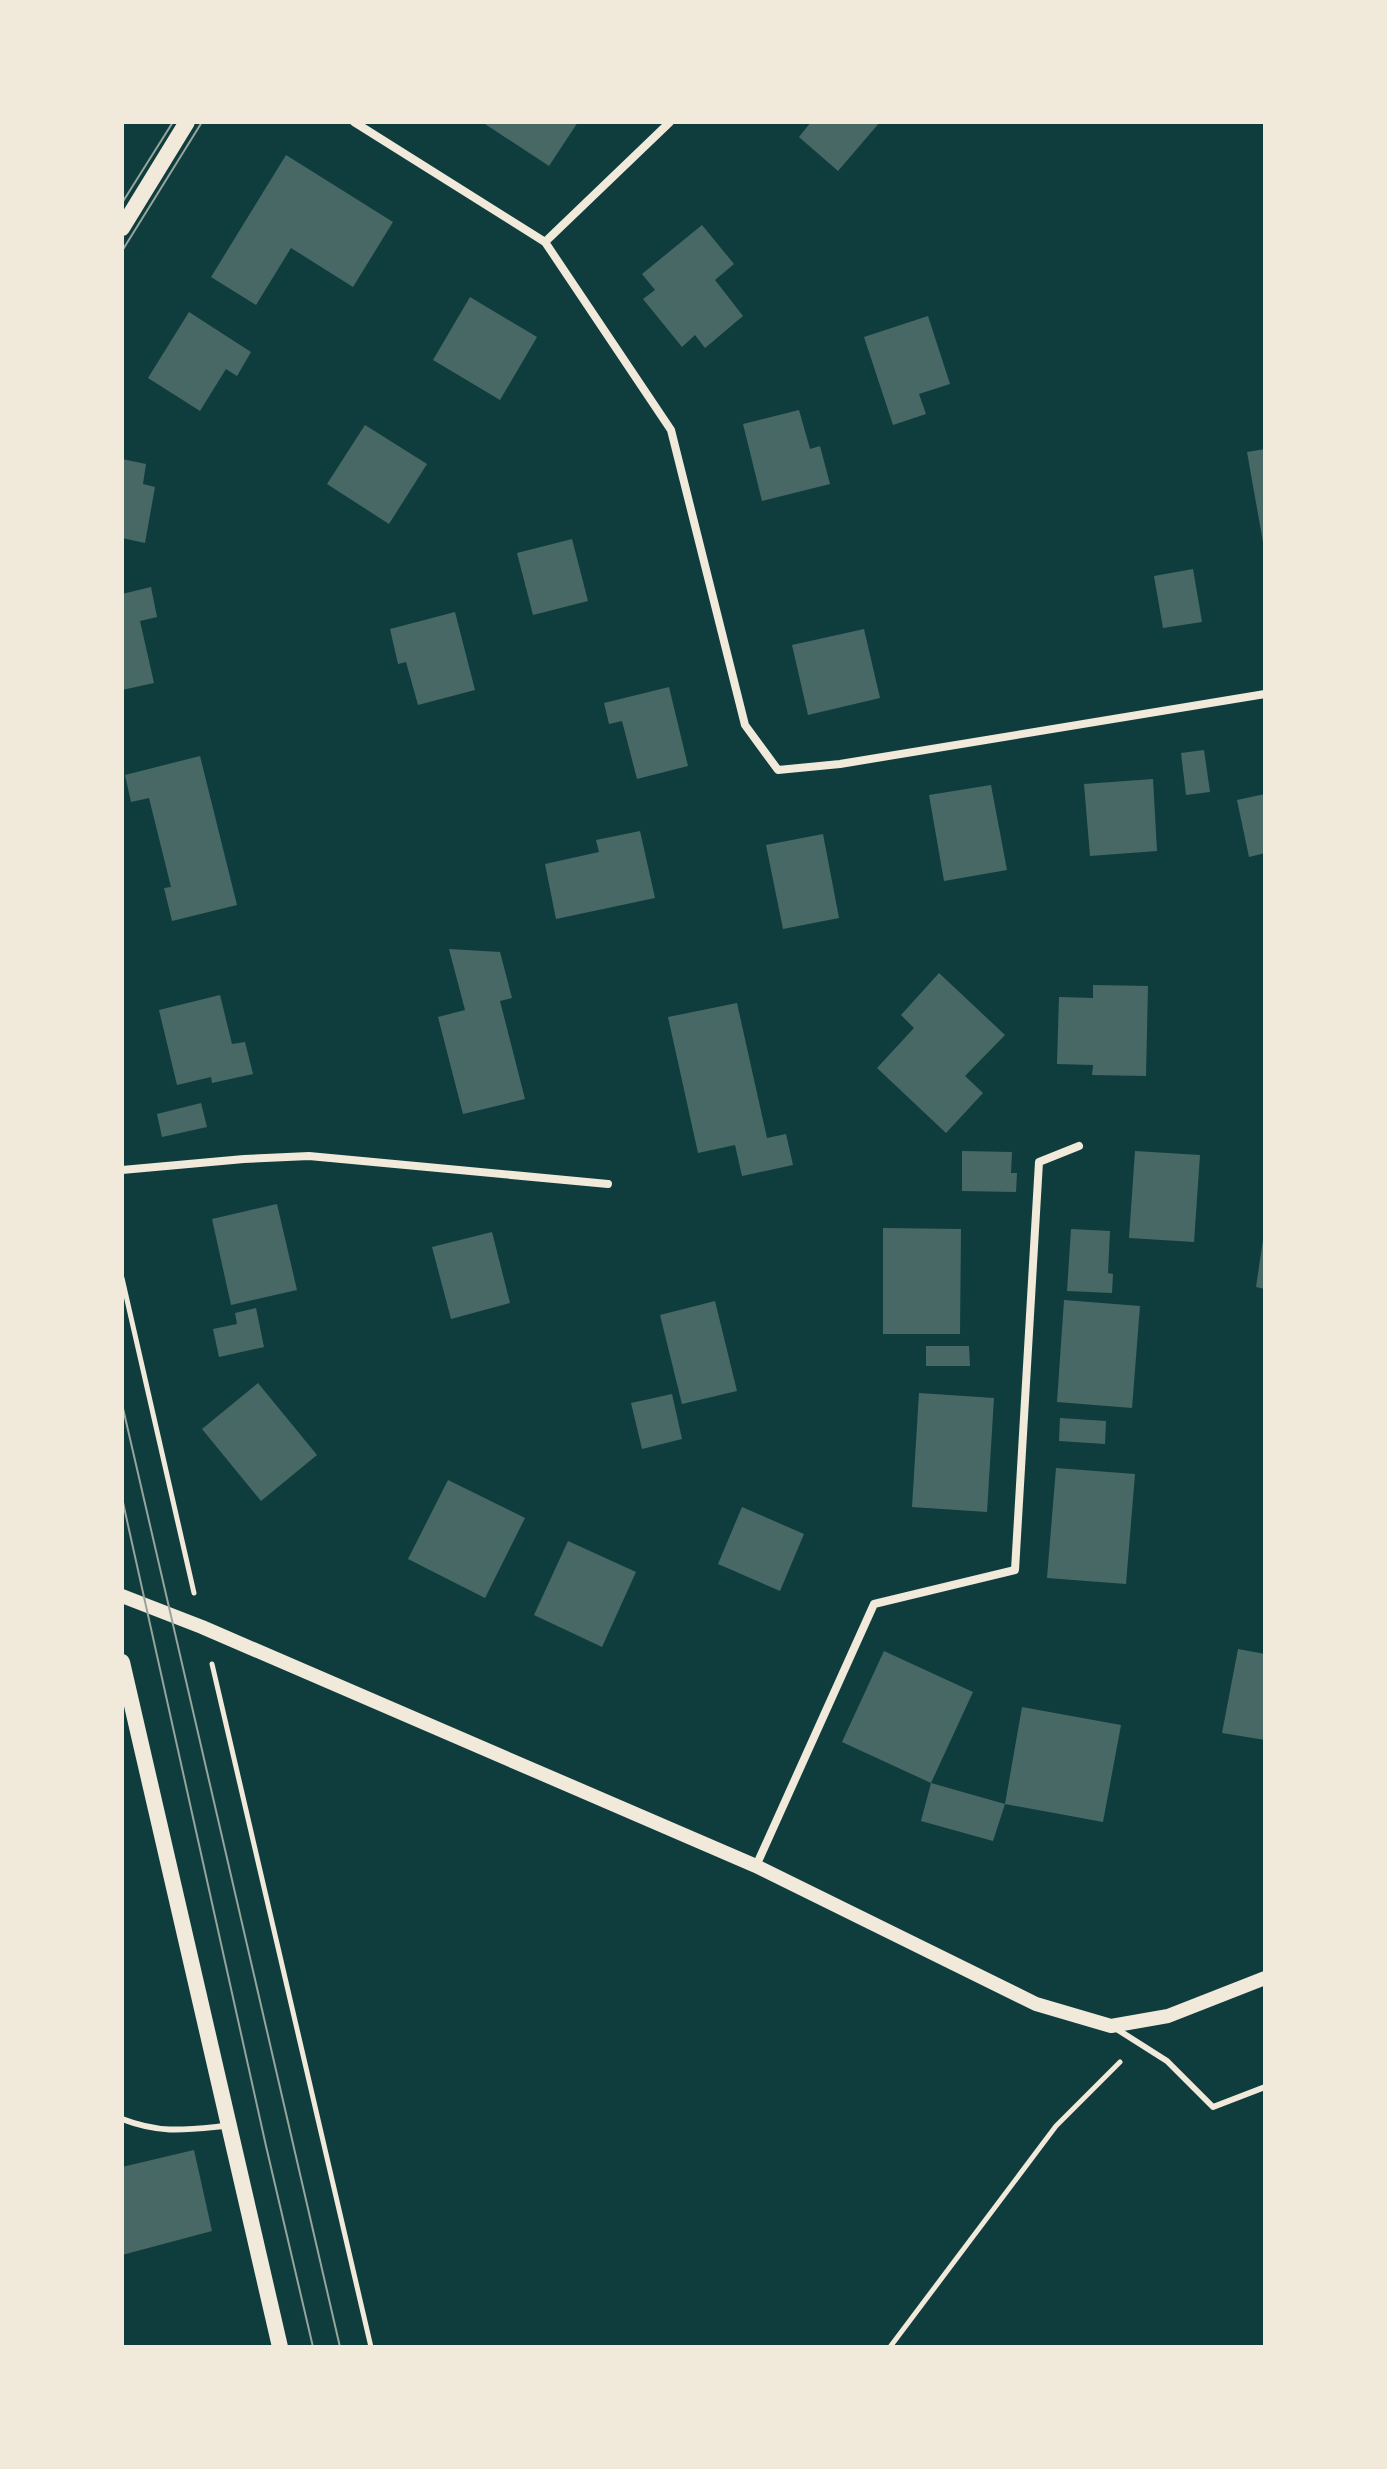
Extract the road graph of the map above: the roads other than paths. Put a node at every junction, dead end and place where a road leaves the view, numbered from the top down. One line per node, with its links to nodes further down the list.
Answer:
1 (187, 122): 4 (main road)
2 (354, 122): 5 (street)
3 (670, 122): 5 (street)
4 (122, 228)
5 (545, 242): 6 (street)
6 (1265, 694)
7 (1079, 1146): 12 (street)
8 (122, 1170): 9 (street)
9 (608, 1184)
10 (122, 1596): 12 (street)
11 (122, 1662): 17 (main road)
12 (756, 1866): 14 (street)
13 (1265, 1978): 14 (street)
14 (1111, 2026): 15 (lane)
15 (1265, 2087)
16 (122, 2119): 17 (lane)
17 (229, 2125): 18 (main road)
18 (274, 2344)

